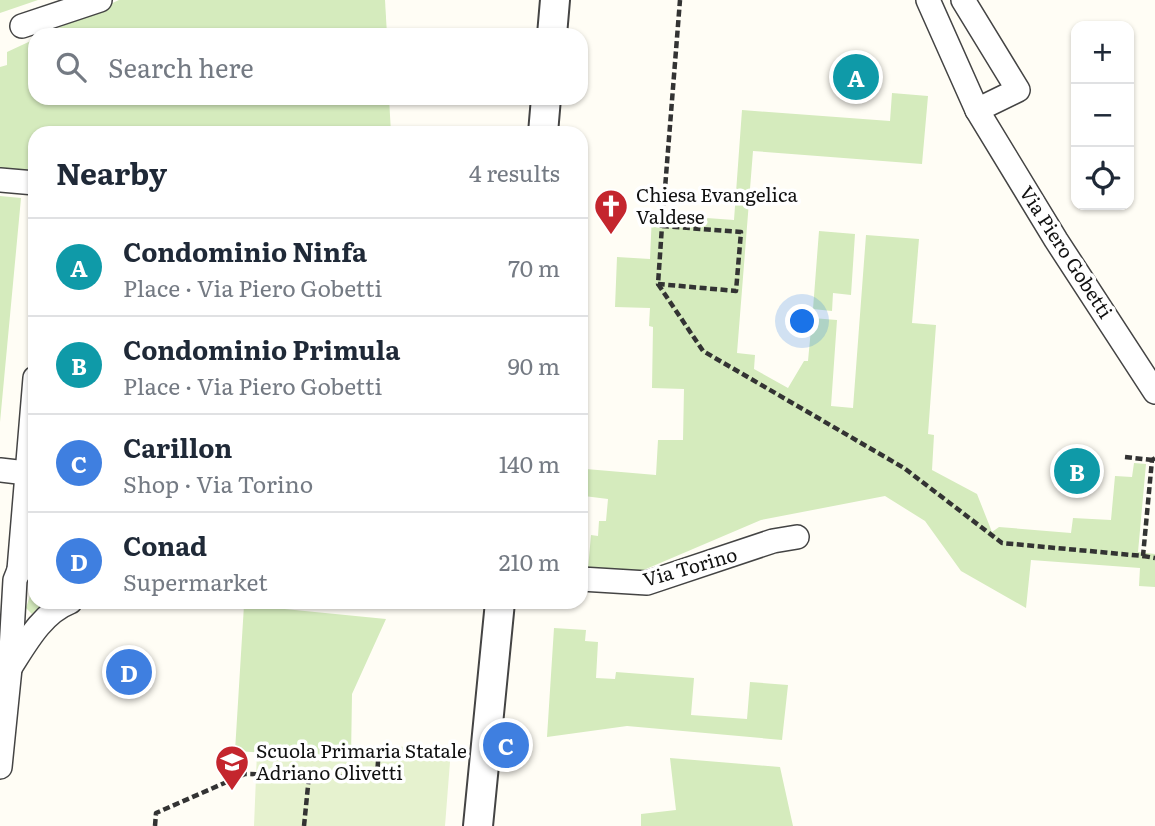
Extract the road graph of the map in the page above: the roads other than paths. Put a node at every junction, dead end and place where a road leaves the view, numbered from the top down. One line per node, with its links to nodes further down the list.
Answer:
1 (100, 0): 5 (street)
2 (555, 0): 6 (street)
3 (928, 0): 8 (street, Via Piero Gobetti)
4 (962, 0): 8 (street)
5 (22, 26)
6 (553, 28)
7 (546, 105): 9 (street)
8 (977, 110): 12 (street, Via Piero Gobetti)
9 (544, 126)
10 (0, 180): 11 (street)
11 (28, 182)
12 (1155, 392)
13 (0, 470): 14 (street)
14 (28, 473)
15 (797, 537): 18 (street, Via Torino)
16 (28, 544): 17 (street)
17 (27, 568): 21 (street)
18 (588, 579)
19 (59, 609): 21 (street)
20 (499, 609): 24 (street)
21 (10, 668): 22 (street)
22 (4, 694): 23 (street)
23 (0, 767)
24 (478, 826)

